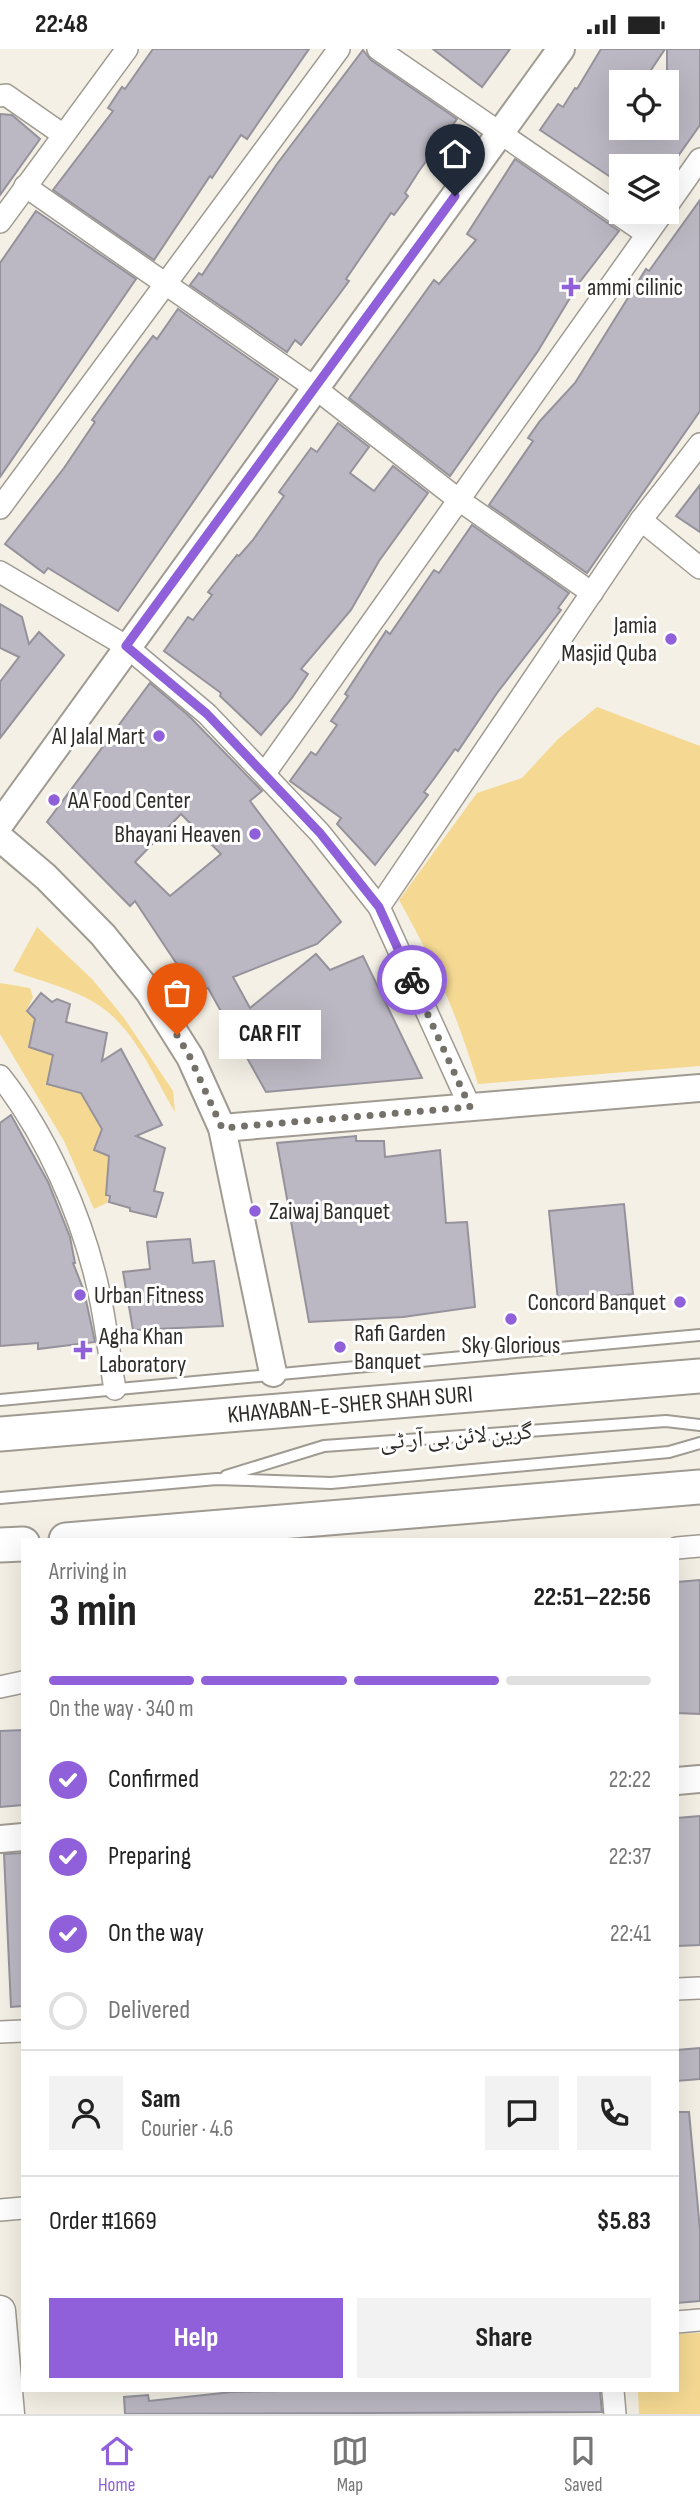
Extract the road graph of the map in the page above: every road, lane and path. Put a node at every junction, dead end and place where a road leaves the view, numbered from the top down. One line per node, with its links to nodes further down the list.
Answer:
1 (127, 49): 7 (street)
2 (339, 49): 14 (street)
3 (378, 49): 6 (street)
4 (561, 49): 6 (street)
5 (0, 96): 7 (street)
6 (502, 132): 13 (street); 15 (street)
7 (62, 134): 9 (street)
8 (699, 162): 10 (street)
9 (25, 186): 11 (street); 14 (street)
10 (679, 190)
11 (0, 222)
12 (654, 224): 13 (street)
13 (647, 234): 17 (street)
14 (165, 286): 15 (street); 18 (street)
15 (315, 388): 17 (street); 23 (street)
16 (700, 444): 19 (street)
17 (459, 500): 22 (street); 24 (street)
18 (0, 508)
19 (641, 520): 20 (street); 22 (street)
20 (700, 568)
21 (0, 572): 23 (street)
22 (592, 593): 27 (street)
23 (126, 646): 24 (street); 25 (street)
24 (265, 773): 27 (street)
25 (0, 824)
26 (0, 838): 31 (street)
27 (379, 907): 30 (street)
28 (0, 1076): 35 (street)
29 (700, 1088): 30 (street)
30 (470, 1107): 31 (street)
31 (222, 1128): 33 (street)
32 (700, 1335): 33 (lane)
33 (273, 1373): 35 (lane)
34 (695, 1375): 38 (main road, KHAYABAN-E-SHER SHAH SURI)
35 (115, 1389): 36 (lane)
36 (0, 1400)
37 (700, 1425): 40 (lane, گرین لائن بی آر ٹی)
38 (0, 1434)
39 (700, 1443): 40 (lane, گرین لائن بی آر ٹی)
40 (217, 1479): 42 (lane, گرین لائن بی آر ٹی)
41 (699, 1488): 43 (main road)
42 (0, 1498)
43 (90, 1538)
44 (21, 1543): 45 (main road)
45 (0, 1545)
46 (700, 1546): 47 (street)
47 (679, 1548)
48 (21, 1682): 49 (street)
49 (0, 1687)
50 (700, 1779): 51 (street)
51 (679, 1781)
52 (21, 1837): 53 (street)
53 (0, 1839)
54 (700, 1988): 55 (street)
55 (679, 1989)
56 (21, 2031): 57 (street)
57 (0, 2032)
58 (21, 2208): 59 (street)
59 (0, 2210)
60 (0, 2311): 63 (main road)
61 (700, 2320): 62 (street)
62 (679, 2322)
63 (14, 2377): 65 (main road)
64 (613, 2392): 66 (street)
65 (9, 2414)
66 (615, 2414)

